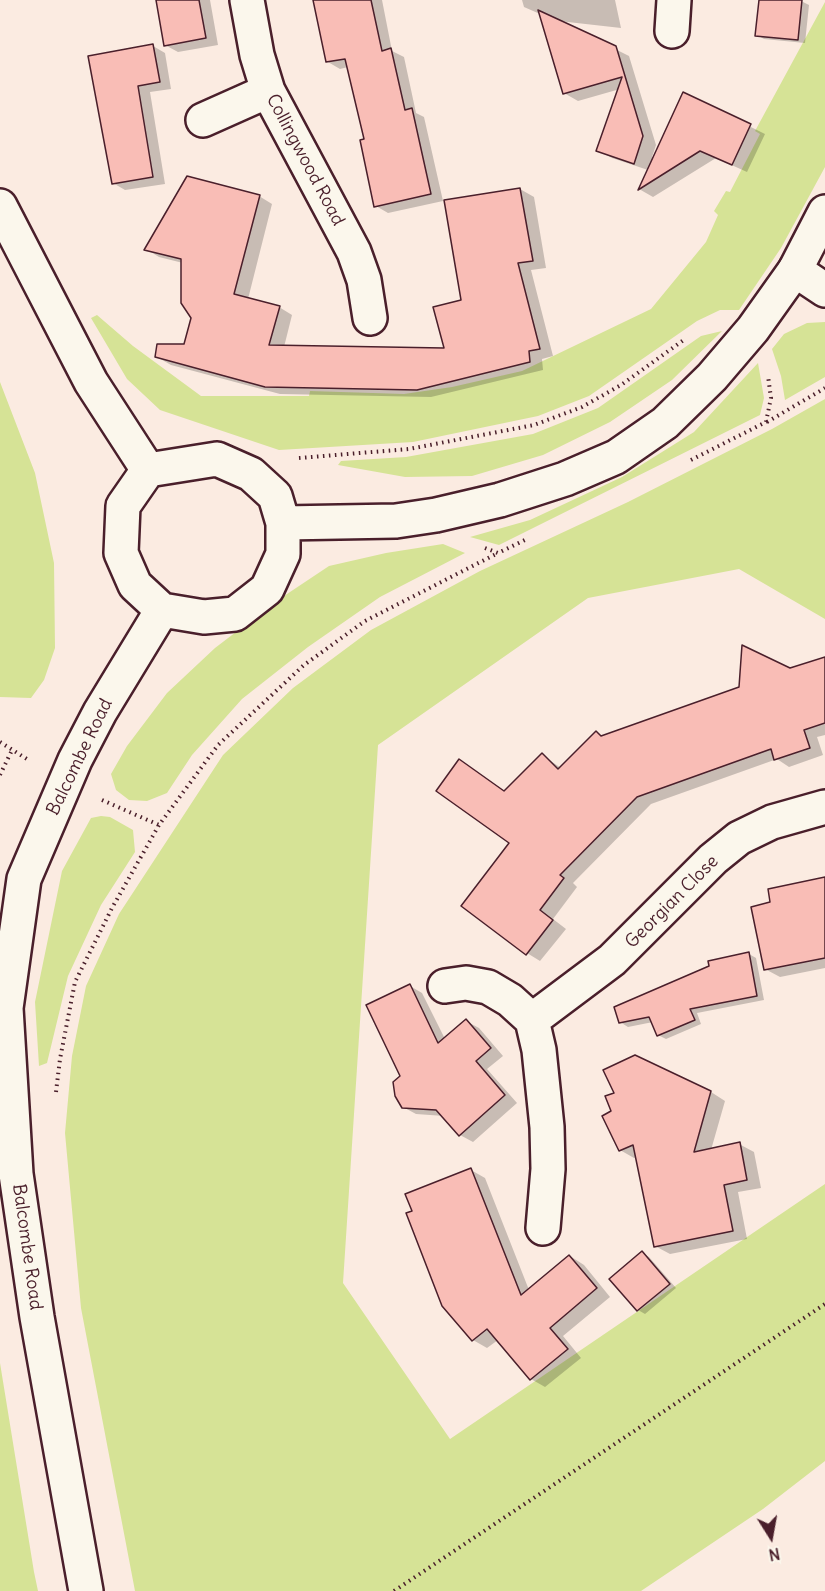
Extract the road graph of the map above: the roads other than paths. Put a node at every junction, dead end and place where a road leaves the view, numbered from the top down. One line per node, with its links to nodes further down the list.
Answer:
1 (248, 0): 2 (main road, Collingwood Road)
2 (268, 91): 3 (main road); 8 (main road, Collingwood Road)
3 (204, 120)
4 (0, 206): 9 (main road)
5 (825, 212): 6 (main road)
6 (795, 270): 7 (main road); 10 (main road)
7 (825, 290)
8 (370, 318)
9 (148, 470): 10 (main road); 11 (main road)
10 (283, 524): 11 (main road)
11 (162, 610): 15 (main road, Balcombe Road)
12 (825, 807): 14 (main road, Georgian Close)
13 (445, 986): 14 (main road)
14 (532, 1020): 16 (main road)
15 (8, 1174): 17 (main road, Balcombe Road)
16 (543, 1228)
17 (86, 1591)

